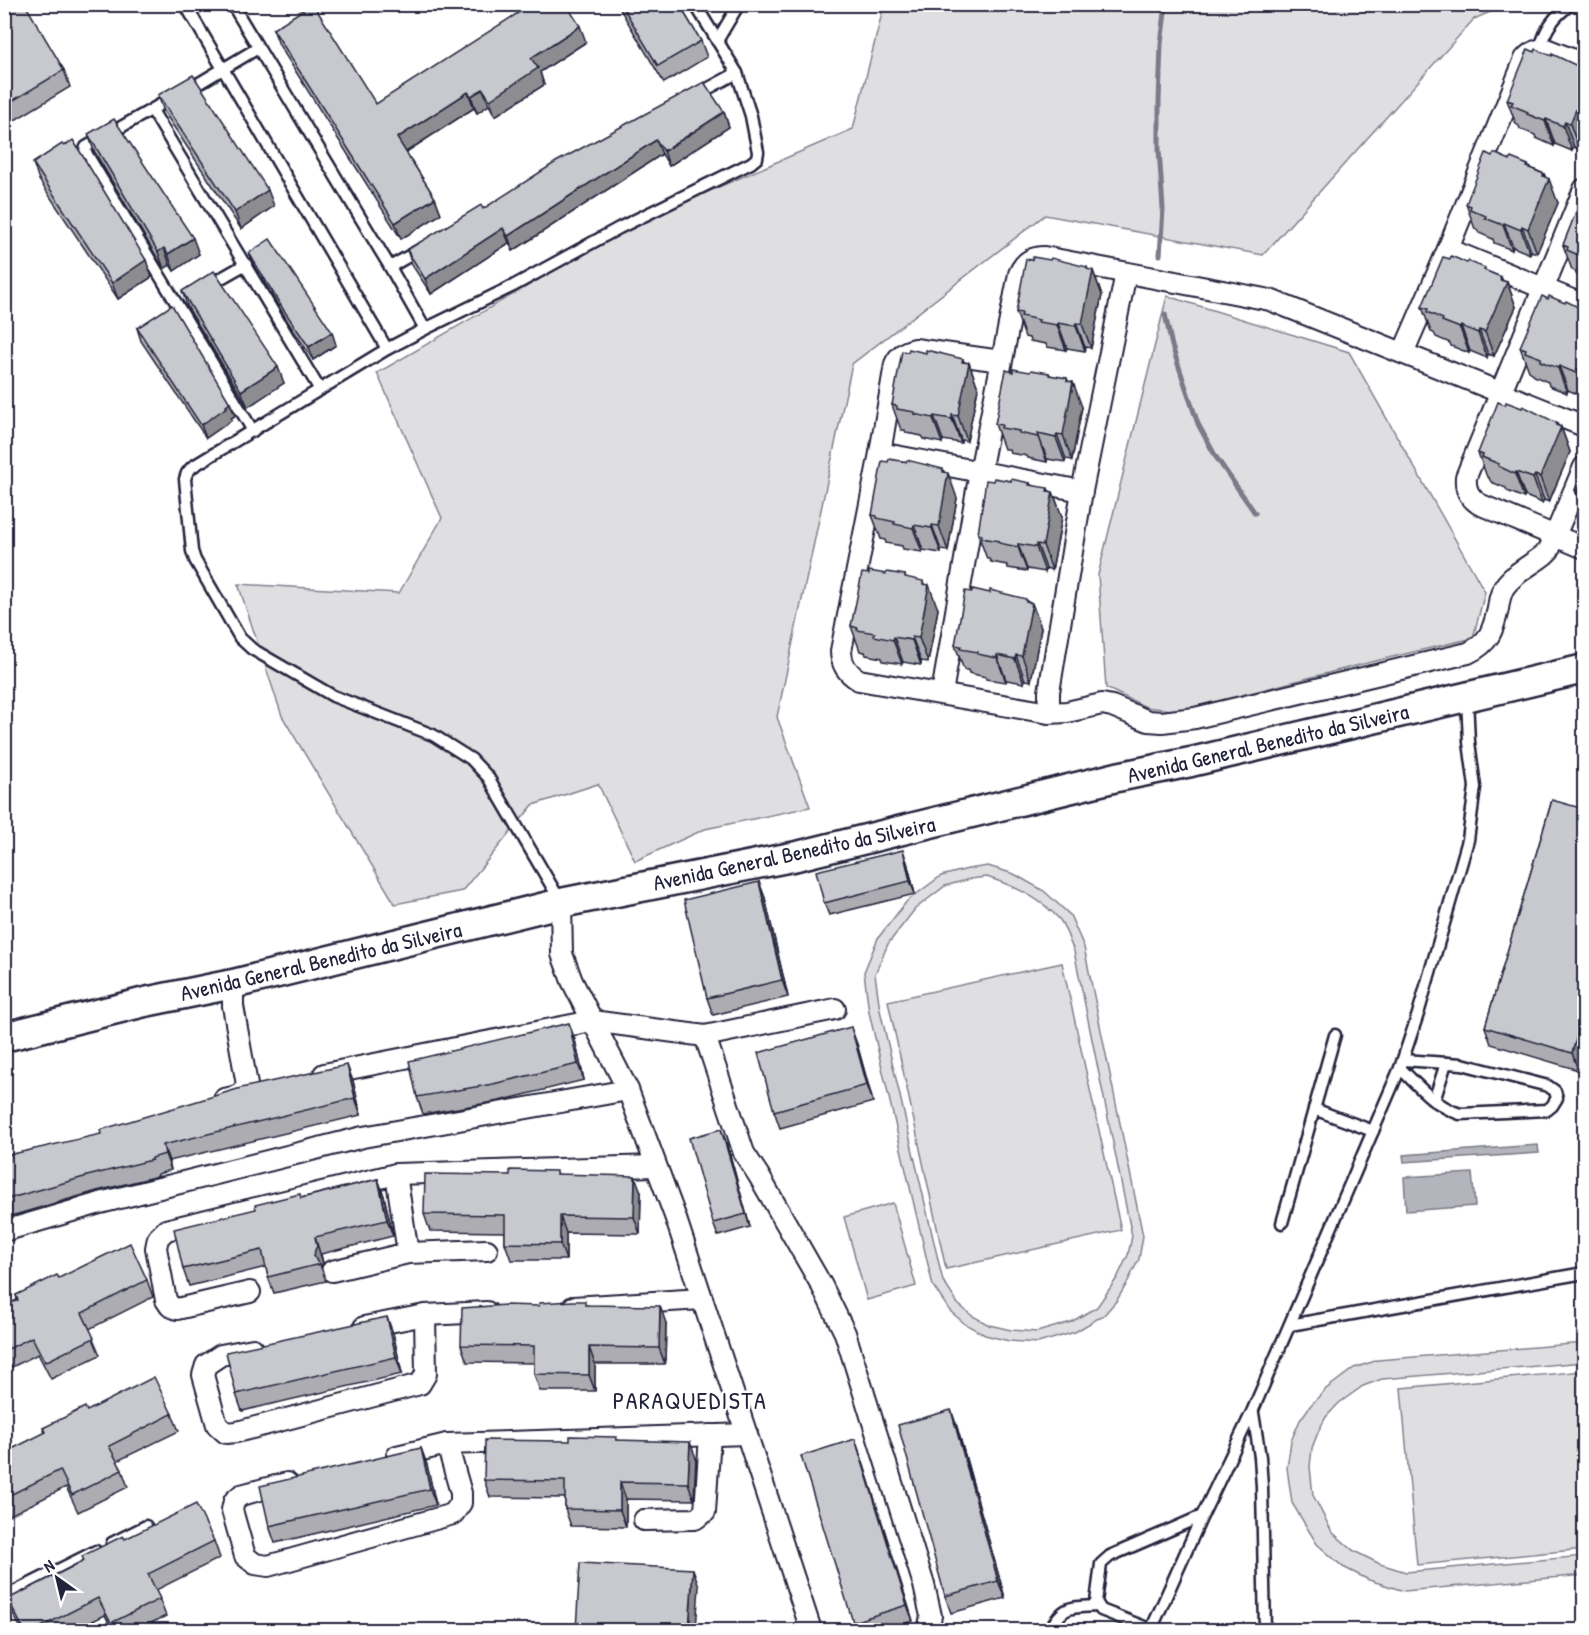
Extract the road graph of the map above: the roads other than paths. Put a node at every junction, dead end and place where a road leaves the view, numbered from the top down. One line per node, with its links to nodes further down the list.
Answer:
1 (185, 4): 10 (lane)
2 (232, 4): 7 (lane)
3 (695, 4): 6 (lane)
4 (1571, 4): 8 (lane)
5 (739, 5): 6 (lane)
6 (717, 41): 11 (lane)
7 (258, 48): 10 (lane); 18 (lane)
8 (1540, 49): 9 (street); 16 (street)
9 (1584, 64)
10 (224, 69): 13 (lane); 24 (lane)
11 (737, 73): 12 (lane); 23 (lane)
12 (687, 100)
13 (152, 110): 17 (lane); 21 (lane)
14 (1584, 189): 20 (street)
15 (430, 244): 18 (lane)
16 (1448, 249): 20 (street); 25 (street)
17 (246, 264): 21 (lane); 27 (lane)
18 (390, 267): 23 (lane)
19 (1126, 273): 25 (street); 26 (street); 34 (street)
20 (1543, 289): 22 (street); 28 (street)
21 (187, 298): 30 (lane)
22 (1584, 305)
23 (424, 328): 24 (lane)
24 (387, 349): 27 (lane)
25 (1403, 353): 28 (street)
26 (1001, 362): 31 (street); 33 (street)
27 (320, 390): 30 (lane)
28 (1502, 392): 29 (street); 35 (street)
29 (1584, 426)
30 (253, 431): 41 (lane)
31 (880, 453): 33 (street); 38 (street)
32 (1584, 467): 35 (street)
33 (980, 472): 34 (street); 38 (street)
34 (1082, 491): 40 (street)
35 (1556, 536): 36 (street); 40 (street)
36 (1584, 549)
37 (1584, 669): 39 (main road, Avenida General Benedito da Silveira)
38 (942, 693): 40 (street)
39 (1467, 697): 41 (main road, Avenida General Benedito da Silveira); 49 (lane)
40 (1049, 713)
41 (561, 903): 42 (main road, Avenida General Benedito da Silveira); 44 (street)
42 (233, 984): 47 (main road, Avenida General Benedito da Silveira); 52 (street)
43 (836, 1010): 46 (street)
44 (592, 1021): 46 (street); 50 (street); 53 (street)
45 (1335, 1035): 56 (lane)
46 (705, 1036): 86 (street)
47 (4, 1037)
48 (1446, 1063): 49 (lane); 54 (lane); 54 (lane)
49 (1401, 1064): 54 (lane); 57 (lane)
50 (302, 1078)
51 (268, 1085): 52 (street)
52 (244, 1090): 55 (street)
53 (628, 1090): 58 (street); 61 (street)
54 (1434, 1101)
55 (205, 1105)
56 (1314, 1108): 57 (lane); 60 (lane)
57 (1373, 1131): 71 (lane)
58 (655, 1166): 59 (street); 67 (street)
59 (396, 1174): 63 (street); 66 (street)
60 (1282, 1223)
61 (4, 1231)
62 (487, 1250): 63 (street)
63 (408, 1253): 64 (street)
64 (332, 1271)
65 (1584, 1273): 71 (lane)
66 (250, 1293)
67 (702, 1299): 68 (street); 75 (street)
68 (552, 1308)
69 (506, 1311): 70 (street)
70 (425, 1315): 72 (street); 73 (street)
71 (1290, 1325): 74 (lane)
72 (345, 1331)
73 (266, 1346)
74 (1252, 1412): 80 (lane); 89 (lane)
75 (747, 1434): 76 (street); 85 (street)
76 (710, 1435): 77 (street); 81 (street)
77 (447, 1444): 78 (street); 79 (street)
78 (378, 1461)
79 (309, 1478)
80 (1202, 1516): 84 (lane); 88 (lane)
81 (644, 1520)
82 (146, 1526): 83 (lane)
83 (4, 1597)
84 (1098, 1606): 87 (lane); 88 (lane)
85 (811, 1630)
86 (928, 1630)
87 (1050, 1630)
88 (1152, 1630)
89 (1265, 1630)

